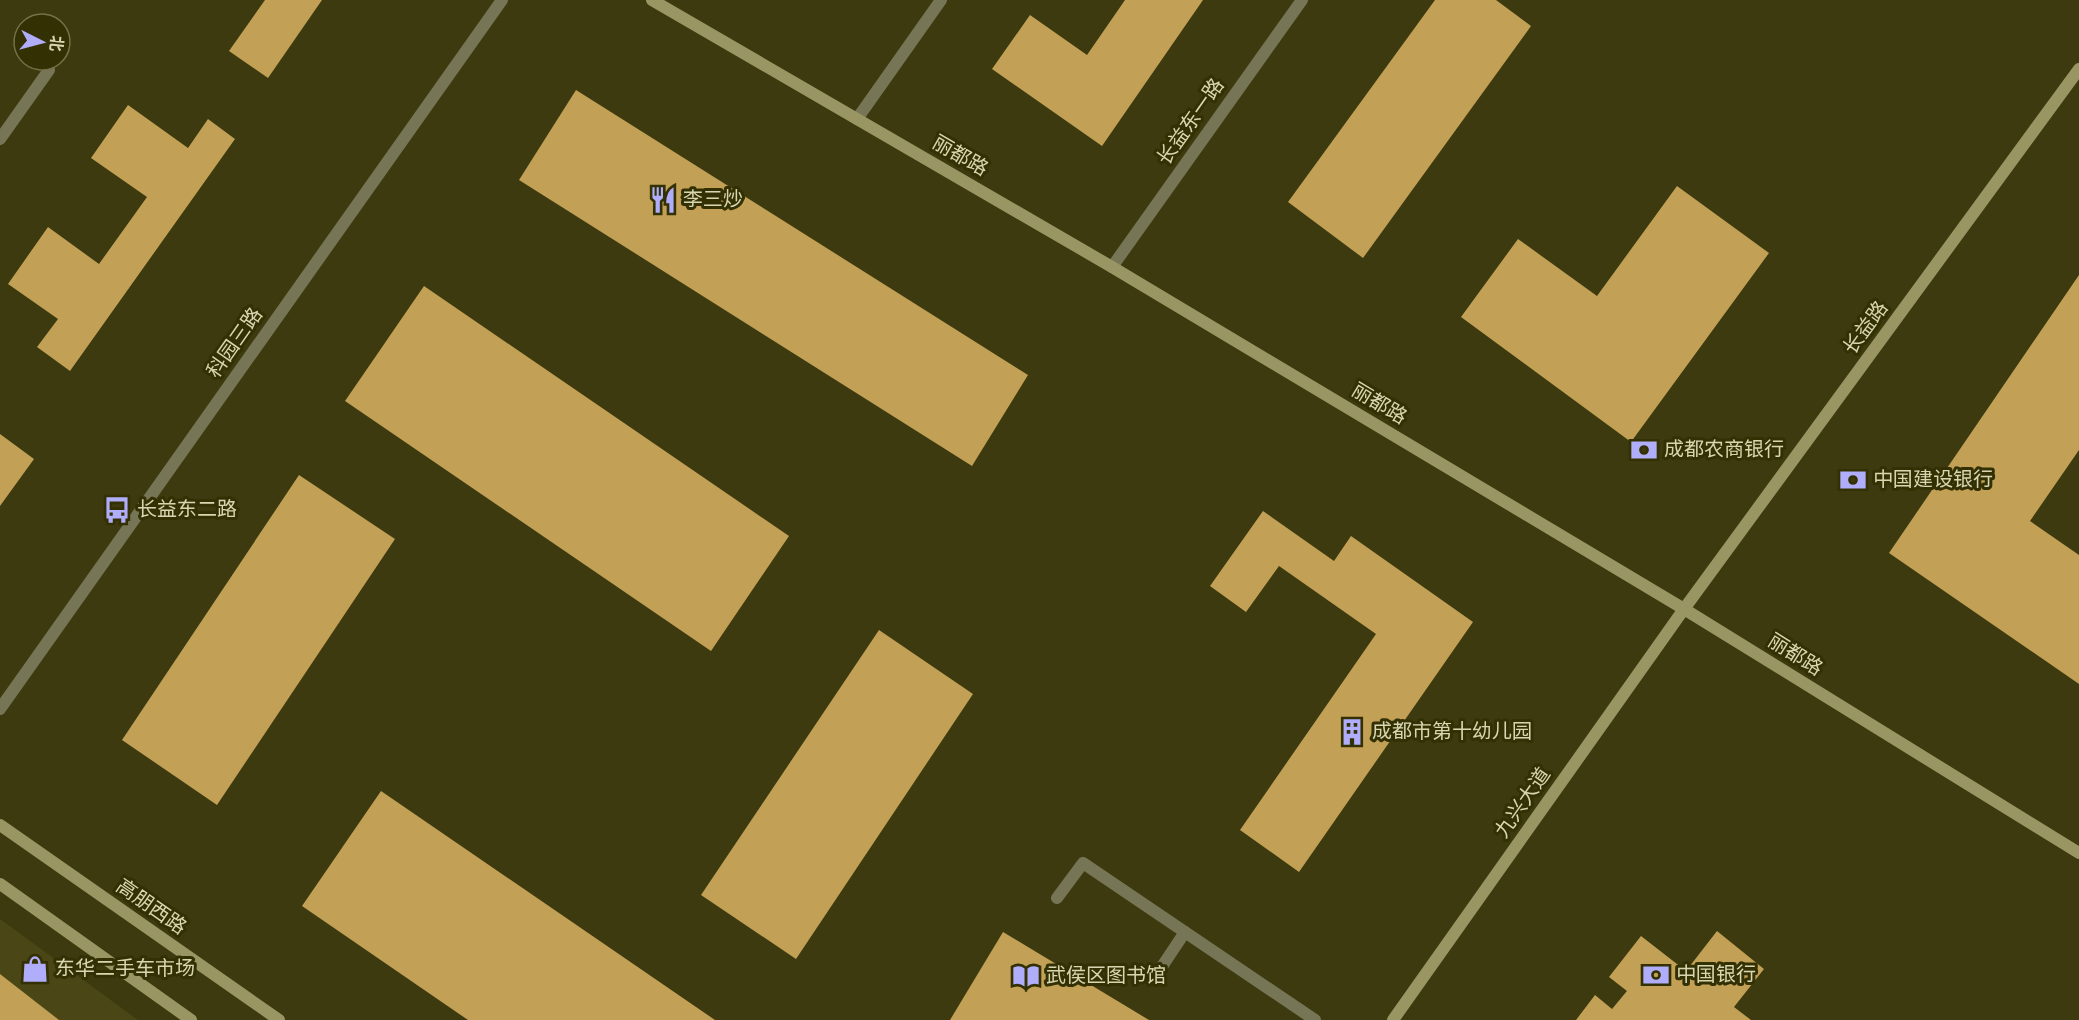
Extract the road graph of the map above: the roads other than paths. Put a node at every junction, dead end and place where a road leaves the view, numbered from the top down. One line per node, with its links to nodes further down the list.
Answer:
1 (502, 0): 11 (street, 科园三路)
2 (652, 0): 7 (street, 丽都路)
3 (941, 0): 7 (street)
4 (1302, 0): 9 (street, 长益东一路)
5 (2079, 69): 10 (street, 长益路)
6 (48, 72): 8 (street)
7 (857, 119): 9 (street, 丽都路)
8 (0, 139)
9 (1112, 267): 10 (street, 丽都路)
10 (1684, 609): 13 (street, 丽都路); 21 (street, 九兴大道)
11 (0, 709)
12 (0, 825): 19 (street, 高朋西路)
13 (2079, 853)
14 (0, 884): 18 (street)
15 (1057, 898): 16 (street)
16 (1185, 932): 17 (street); 20 (street)
17 (1162, 965)
18 (191, 1020)
19 (279, 1020)
20 (1315, 1020)
21 (1393, 1020)

